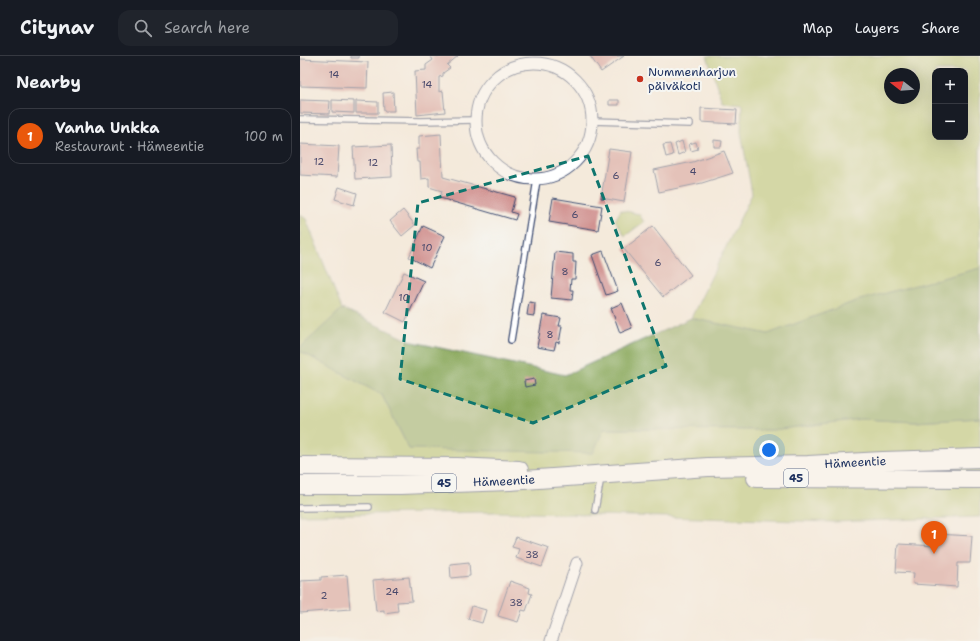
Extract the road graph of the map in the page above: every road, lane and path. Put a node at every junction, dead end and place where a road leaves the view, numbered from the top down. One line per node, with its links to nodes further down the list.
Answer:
1 (524, 60): 3 (street); 4 (street)
2 (300, 119): 3 (lane)
3 (475, 120): 6 (street)
4 (592, 121): 5 (lane); 6 (street)
5 (690, 124)
6 (537, 180): 7 (lane)
7 (511, 340)
8 (980, 458): 10 (main road, Hämeentie / 45)
9 (300, 466): 10 (main road, Hämeentie / 45)
10 (600, 475): 11 (main road, Hämeentie / 45); 12 (main road, Hämeentie / 45); 15 (lane)
11 (980, 478)
12 (300, 485)
13 (369, 507): 14 (lane)
14 (300, 508)
15 (595, 510)
16 (577, 563): 17 (street)
17 (551, 641)

